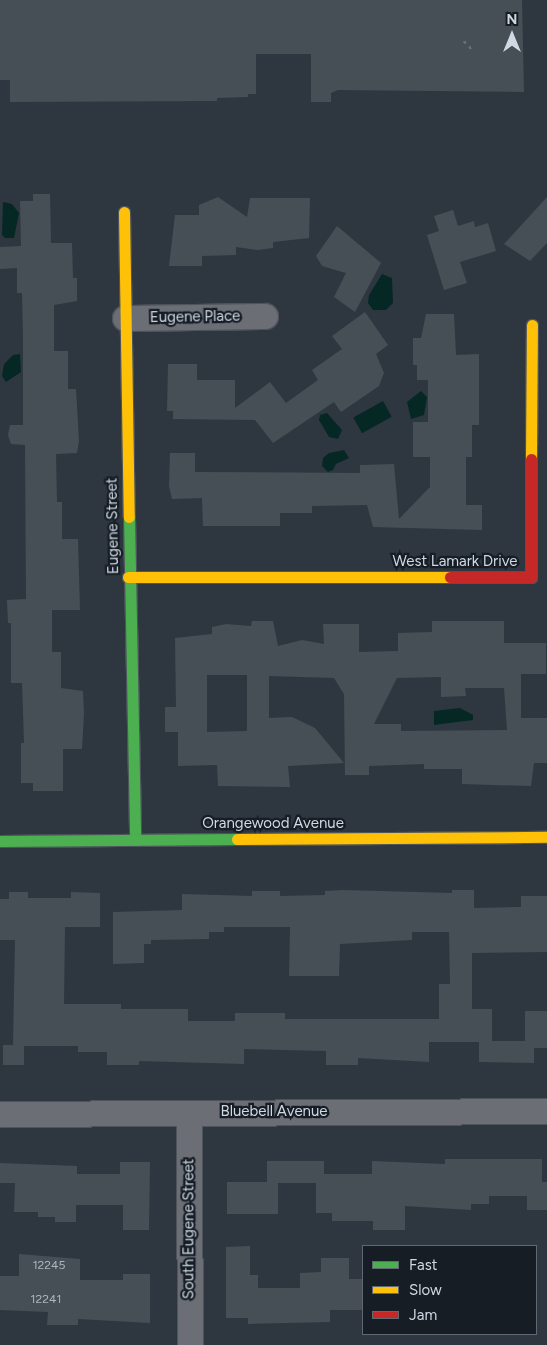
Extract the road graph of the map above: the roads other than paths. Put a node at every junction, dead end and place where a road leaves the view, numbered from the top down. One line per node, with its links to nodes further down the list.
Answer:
1 (124, 212): 3 (street, Eugene Street)
2 (265, 316): 3 (street, Eugene Place)
3 (125, 318): 5 (street, Eugene Street)
4 (532, 325): 5 (street, West Lamark Drive)
5 (128, 577): 7 (street, Eugene Street)
6 (547, 837): 7 (street, Orangewood Avenue)
7 (135, 840): 8 (street, Orangewood Avenue)
8 (0, 841)
9 (547, 1110): 10 (street, Bluebell Avenue)
10 (189, 1113): 11 (street, Bluebell Avenue); 12 (street, South Eugene Street)
11 (0, 1114)
12 (190, 1345)

